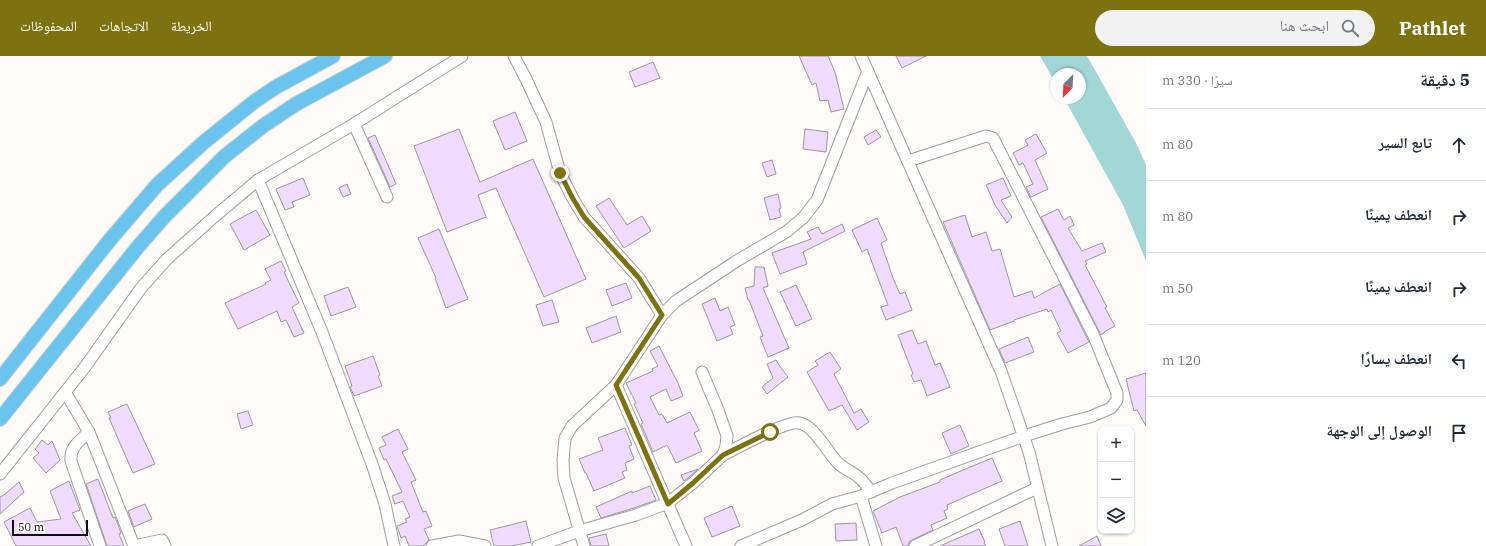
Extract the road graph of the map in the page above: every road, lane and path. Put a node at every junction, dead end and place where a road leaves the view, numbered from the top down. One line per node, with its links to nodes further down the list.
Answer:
1 (333, 56): 13 (main road)
2 (385, 56): 16 (main road)
3 (460, 56): 7 (street)
4 (514, 56): 11 (street)
5 (861, 56): 6 (street)
6 (868, 71): 8 (street); 11 (street)
7 (354, 124): 9 (street); 10 (street)
8 (908, 161): 18 (street); 18 (street)
9 (258, 180): 15 (street); 28 (street)
10 (387, 198)
11 (662, 315): 14 (street)
12 (702, 372): 19 (street)
13 (0, 379)
14 (616, 385): 23 (street); 24 (street)
15 (65, 392): 17 (street); 20 (street)
16 (0, 419)
17 (89, 432): 25 (street); 26 (street)
18 (1024, 436): 21 (street); 22 (street)
19 (723, 455): 22 (street); 23 (street)
20 (0, 474)
21 (1037, 488): 36 (street); 37 (street)
22 (866, 494): 34 (street); 35 (street)
23 (668, 504): 24 (street); 33 (street)
24 (579, 531): 31 (street); 32 (street)
25 (100, 546)
26 (134, 546): 27 (street)
27 (165, 546)
28 (394, 546)
29 (432, 546): 30 (street)
30 (485, 546)
31 (538, 546)
32 (584, 546)
33 (686, 546)
34 (741, 546)
35 (876, 546)
36 (915, 546)
37 (1052, 546)

